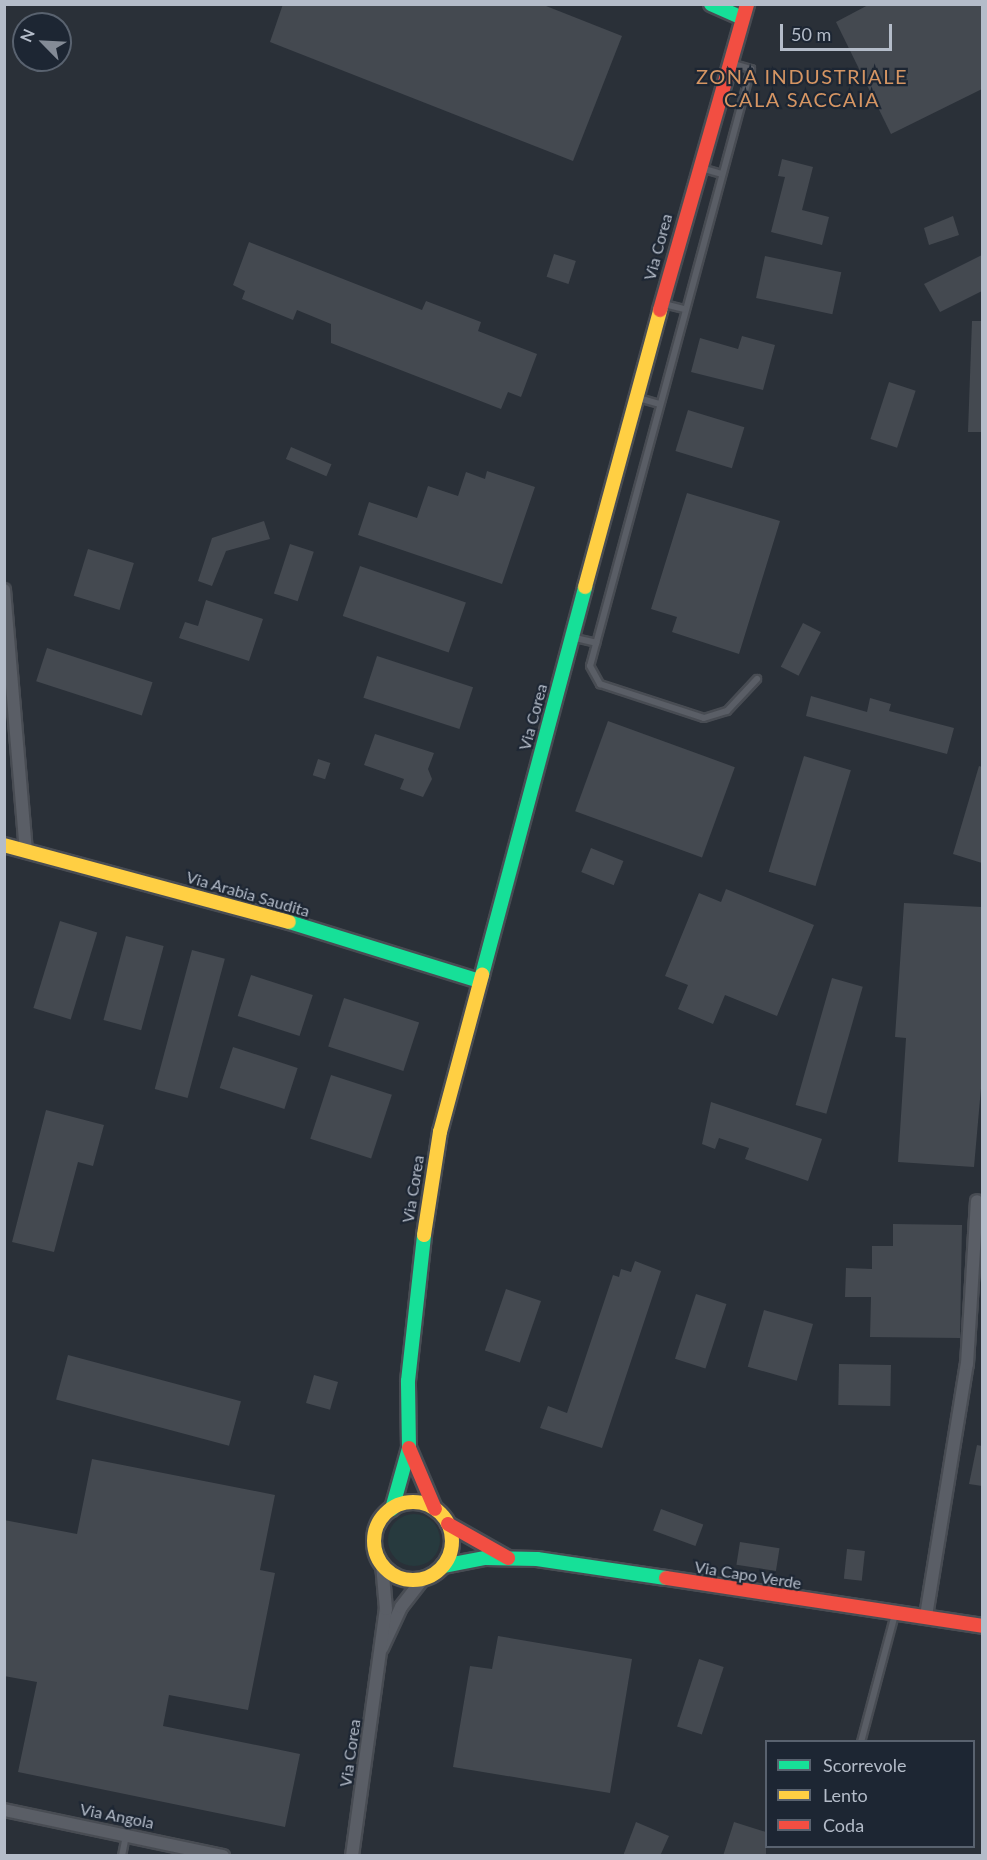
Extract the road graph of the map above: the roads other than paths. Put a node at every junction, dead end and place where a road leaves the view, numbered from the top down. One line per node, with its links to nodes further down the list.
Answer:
1 (711, 4): 2 (street)
2 (744, 11): 3 (street, Via Corea)
3 (728, 63): 4 (street, Via Corea); 5 (lane)
4 (698, 167): 5 (lane); 6 (street, Via Corea)
5 (722, 174): 7 (lane)
6 (660, 303): 7 (lane); 8 (street, Via Corea)
7 (684, 309): 9 (lane)
8 (635, 397): 9 (lane); 11 (street, Via Corea)
9 (659, 404): 12 (lane)
10 (4, 590): 15 (street)
11 (571, 636): 12 (lane); 16 (street, Via Corea)
12 (596, 643): 13 (lane)
13 (757, 679)
14 (4, 845): 15 (street, Via Arabia Saudita)
15 (26, 851): 16 (street, Via Arabia Saudita)
16 (480, 981): 18 (street, Via Corea)
17 (977, 1201): 27 (street)
18 (409, 1448): 19 (street); 20 (street)
19 (392, 1509): 20 (street); 23 (street)
20 (435, 1509): 21 (street)
21 (448, 1524): 22 (street); 24 (street)
22 (508, 1558): 24 (street); 26 (street, Via Capo Verde)
23 (382, 1564): 25 (street); 29 (street, Via Corea)
24 (443, 1566): 25 (street)
25 (424, 1578): 29 (street)
26 (895, 1614): 27 (street, Via Capo Verde); 30 (lane)
27 (926, 1616): 28 (street, Via Capo Verde)
28 (982, 1626)
29 (379, 1654): 36 (street, Via Corea)
30 (862, 1740)
31 (4, 1810): 32 (street, Via Angola)
32 (126, 1835): 33 (street, Via Angola); 35 (lane)
33 (167, 1850): 34 (street, Via Angola)
34 (217, 1855)
35 (122, 1856)
36 (352, 1856)

